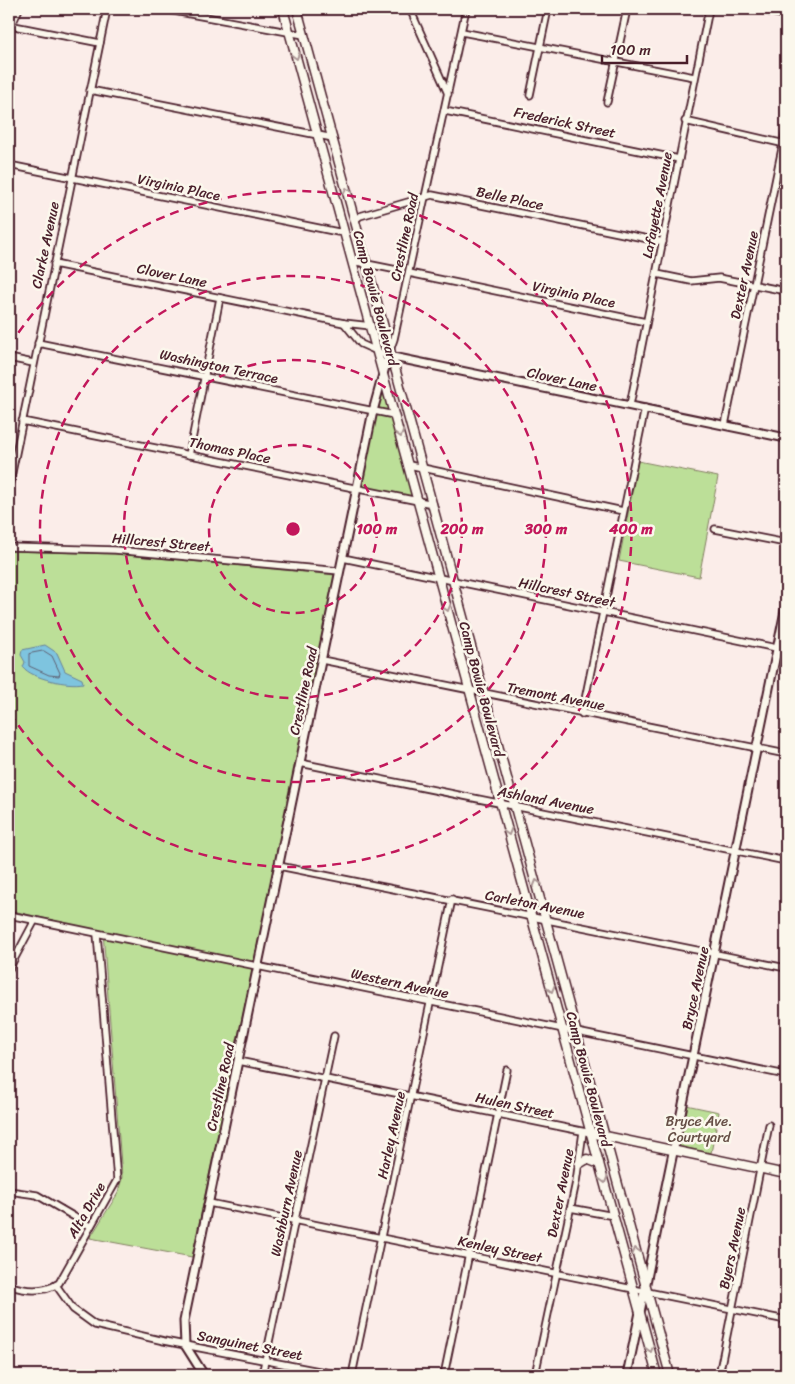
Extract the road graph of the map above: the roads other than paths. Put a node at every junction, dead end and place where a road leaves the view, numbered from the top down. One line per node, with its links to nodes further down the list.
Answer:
1 (18, 9): 13 (street)
2 (107, 9): 17 (street, Clarke Avenue)
3 (162, 9): 15 (street)
4 (284, 9): 15 (main road, Camp Bowie Boulevard)
5 (297, 9): 16 (main road, Camp Bowie Boulevard)
6 (410, 9): 22 (street)
7 (466, 9): 14 (street, Crestline Road)
8 (548, 9): 18 (street)
9 (627, 9): 19 (street)
10 (709, 9): 20 (street, Lafayette Avenue)
11 (755, 9): 12 (street)
12 (786, 13)
13 (10, 27): 17 (street)
14 (462, 32): 18 (street); 22 (street, Crestline Road)
15 (290, 33): 16 (street); 28 (main road, Camp Bowie Boulevard, one-way to 28)
16 (304, 35): 29 (main road, Camp Bowie Boulevard)
17 (100, 43): 21 (street, Clarke Avenue)
18 (540, 47): 19 (street); 23 (street)
19 (616, 62): 20 (street); 24 (street)
20 (694, 77): 26 (street, Lafayette Avenue)
21 (90, 90): 28 (street); 33 (street, Clarke Avenue)
22 (448, 95): 25 (street, Crestline Road)
23 (530, 95)
24 (607, 102)
25 (446, 110): 31 (street, Frederick Street); 34 (street, Crestline Road)
26 (685, 121): 30 (street); 31 (street, Lafayette Avenue)
27 (786, 129): 30 (street, Dexter Avenue)
28 (318, 135): 29 (street); 36 (main road, Camp Bowie Boulevard)
29 (333, 138): 35 (main road, Camp Bowie Boulevard, one-way to 29)
30 (785, 144): 44 (street, Dexter Avenue)
31 (679, 159): 37 (street, Lafayette Avenue)
32 (9, 165): 33 (street, Virginia Place)
33 (72, 178): 36 (street, Virginia Place); 39 (street, Clarke Avenue)
34 (425, 198): 35 (street, Belle Place); 37 (street, Belle Place); 42 (street, Crestline Road)
35 (355, 220): 36 (main road); 40 (main road, Camp Bowie Boulevard)
36 (344, 230): 38 (main road, Camp Bowie Boulevard)
37 (663, 242): 43 (street, Lafayette Avenue)
38 (352, 261): 40 (street); 49 (main road, Camp Bowie Boulevard)
39 (54, 264): 46 (street, Clover Lane); 50 (street, Clarke Avenue)
40 (367, 264): 41 (street); 52 (main road, Camp Bowie Boulevard)
41 (397, 270)
42 (409, 273): 47 (street, Virginia Place); 52 (street, Crestline Road)
43 (657, 274): 44 (street); 47 (street, Lafayette Avenue)
44 (754, 285): 45 (street); 62 (street, Dexter Avenue)
45 (786, 291)
46 (220, 298): 48 (street, Clover Lane); 56 (street)
47 (646, 322): 57 (street, Lafayette Avenue)
48 (344, 323): 49 (street, Clover Lane); 51 (street, Clover Lane)
49 (371, 326): 51 (main road, Camp Bowie Boulevard)
50 (38, 342): 54 (street, Clarke Avenue); 56 (street, Washington Terrace)
51 (378, 353): 52 (street, Clover Lane); 55 (main road, Camp Bowie Boulevard)
52 (390, 353): 55 (street, Crestline Road); 57 (street, Clover Lane); 66 (main road, Camp Bowie Boulevard)
53 (9, 358): 54 (street)
54 (33, 363): 61 (street, Clarke Avenue)
55 (382, 370): 59 (street, Crestline Road); 60 (main road, Camp Bowie Boulevard)
56 (205, 375): 59 (street, Washington Terrace); 64 (street)
57 (630, 405): 58 (street, Clover Lane)
58 (645, 408): 62 (street, Clover Lane); 71 (street)
59 (373, 410): 60 (street, Washington Terrace); 68 (street, Crestline Road)
60 (394, 415): 65 (main road, Camp Bowie Boulevard, one-way to 65)
61 (22, 421): 64 (street, Thomas Place); 67 (street, Clarke Avenue)
62 (725, 425): 63 (street, Clover Lane)
63 (786, 438)
64 (189, 455): 68 (street, Thomas Place)
65 (409, 465): 66 (street); 69 (main road, Camp Bowie Boulevard)
66 (423, 468): 70 (main road, Camp Bowie Boulevard); 71 (street)
67 (9, 487)
68 (357, 489): 69 (street, Thomas Place); 75 (street, Crestline Road)
69 (419, 501): 70 (street, Thomas Place); 77 (main road, Camp Bowie Boulevard)
70 (433, 504): 78 (main road, Camp Bowie Boulevard)
71 (623, 511): 80 (street)
72 (715, 529): 73 (street)
73 (786, 543)
74 (9, 548): 76 (street, Hillcrest Street)
75 (343, 558): 76 (street, Crestline Road); 77 (street, Hillcrest Street)
76 (340, 571): 83 (street, Crestline Road)
77 (439, 578): 78 (street, Hillcrest Street); 84 (main road, Camp Bowie Boulevard, one-way to 84)
78 (454, 581): 80 (street, Hillcrest Street); 85 (main road, Camp Bowie Boulevard)
79 (786, 606): 81 (street, Bryce Avenue)
80 (602, 612): 81 (street, Hillcrest Street); 86 (street)
81 (778, 648): 82 (street, Hillcrest Street); 87 (street, Bryce Avenue)
82 (786, 650)
83 (322, 660): 84 (street, Tremont Avenue); 89 (street, Crestline Road)
84 (470, 690): 85 (street, Tremont Avenue); 90 (main road, Camp Bowie Boulevard)
85 (484, 694): 86 (street, Tremont Avenue); 91 (main road, Camp Bowie Boulevard)
86 (582, 714): 87 (street, Tremont Avenue)
87 (757, 748): 88 (street, Tremont Avenue); 92 (street, Bryce Avenue)
88 (786, 754)
89 (300, 763): 90 (street, Ashland Avenue); 94 (street, Crestline Road)
90 (500, 804): 91 (street, Ashland Avenue); 97 (main road, Camp Bowie Boulevard, one-way to 97)
91 (516, 807): 92 (street, Ashland Avenue); 98 (main road, Camp Bowie Boulevard, one-way to 91)
92 (736, 851): 93 (street, Ashland Avenue); 101 (street, Bryce Avenue)
93 (786, 862)
94 (279, 866): 95 (street, Carleton Avenue); 103 (street, Crestline Road)
95 (452, 900): 97 (street, Carleton Avenue); 107 (street, Harley Avenue)
96 (9, 915): 99 (street, Western Avenue)
97 (532, 916): 98 (street, Carleton Avenue); 106 (main road, Camp Bowie Boulevard)
98 (546, 919): 101 (street, Carleton Avenue); 102 (main road, Camp Bowie Boulevard)
99 (34, 922): 100 (street, Western Avenue); 105 (street)
100 (97, 934): 103 (street, Western Avenue); 131 (street, Alta Drive)
101 (716, 953): 104 (street, Carleton Avenue); 111 (street, Bryce Avenue)
102 (559, 966): 106 (main road); 109 (main road, Camp Bowie Boulevard)
103 (258, 967): 107 (street, Western Avenue); 112 (street, Crestline Road)
104 (786, 968)
105 (9, 969)
106 (546, 971): 108 (main road, Camp Bowie Boulevard, one-way to 108)
107 (431, 1002): 108 (street, Western Avenue); 116 (street, Harley Avenue)
108 (562, 1030): 109 (street, Western Avenue); 119 (main road, Camp Bowie Boulevard)
109 (576, 1032): 111 (street, Western Avenue); 120 (main road, Camp Bowie Boulevard)
110 (334, 1036): 115 (street, Washburn Avenue)
111 (694, 1056): 114 (street, Western Avenue); 121 (street, Bryce Avenue)
112 (238, 1061): 115 (street, Hulen Street); 127 (street, Crestline Road)
113 (507, 1070): 117 (street)
114 (786, 1075)
115 (325, 1079): 116 (street, Hulen Street); 130 (street, Washburn Avenue)
116 (412, 1096): 117 (street, Hulen Street); 132 (street, Harley Avenue)
117 (499, 1115): 119 (street, Hulen Street); 133 (street)
118 (769, 1125): 124 (street, Byers Avenue)
119 (587, 1133): 120 (main road, Hulen Street); 122 (street, Dexter Avenue); 123 (main road, Camp Bowie Boulevard)
120 (606, 1136): 121 (main road, Hulen Street); 138 (main road, Camp Bowie Boulevard, one-way to 120)
121 (673, 1149): 124 (main road, Hulen Street); 138 (street, Bryce Avenue)
122 (580, 1164): 123 (main road); 128 (street, Dexter Avenue)
123 (599, 1164): 129 (main road, Camp Bowie Boulevard, one-way to 129)
124 (760, 1168): 125 (main road, Hulen Street); 139 (street, Byers Avenue)
125 (786, 1174)
126 (9, 1191): 131 (street)
127 (209, 1203): 130 (street, Kenley Street); 142 (street, Crestline Road)
128 (570, 1208): 129 (street); 134 (street, Dexter Avenue)
129 (614, 1216): 137 (main road, Camp Bowie Boulevard)
130 (295, 1219): 132 (street, Kenley Street); 143 (street, Washburn Avenue)
131 (90, 1226): 136 (street, Alta Drive)
132 (382, 1237): 133 (street, Kenley Street); 147 (street, Harley Avenue)
133 (469, 1255): 134 (street, Kenley Street); 148 (street)
134 (557, 1274): 137 (street, Kenley Street); 149 (street, Dexter Avenue)
135 (9, 1285): 136 (street)
136 (56, 1285): 142 (street)
137 (633, 1289): 138 (street, Kenley Street); 140 (main road, Camp Bowie Boulevard)
138 (646, 1290): 139 (street, Kenley Street); 140 (street, Bryce Avenue); 152 (main road, Camp Bowie Boulevard)
139 (732, 1310): 141 (street, Kenley Street); 153 (street, Byers Avenue)
140 (640, 1312): 150 (street, Bryce Avenue); 151 (main road, Camp Bowie Boulevard, one-way to 151)
141 (786, 1320)
142 (185, 1345): 143 (street, Sanguinet Street); 144 (street)
143 (266, 1360): 145 (street, Washburn Avenue); 146 (street, Sanguinet Street)
144 (204, 1375)
145 (262, 1375)
146 (340, 1375)
147 (352, 1375)
148 (444, 1375)
149 (536, 1375)
150 (627, 1375)
151 (657, 1375)
152 (670, 1375)
153 (718, 1375)

